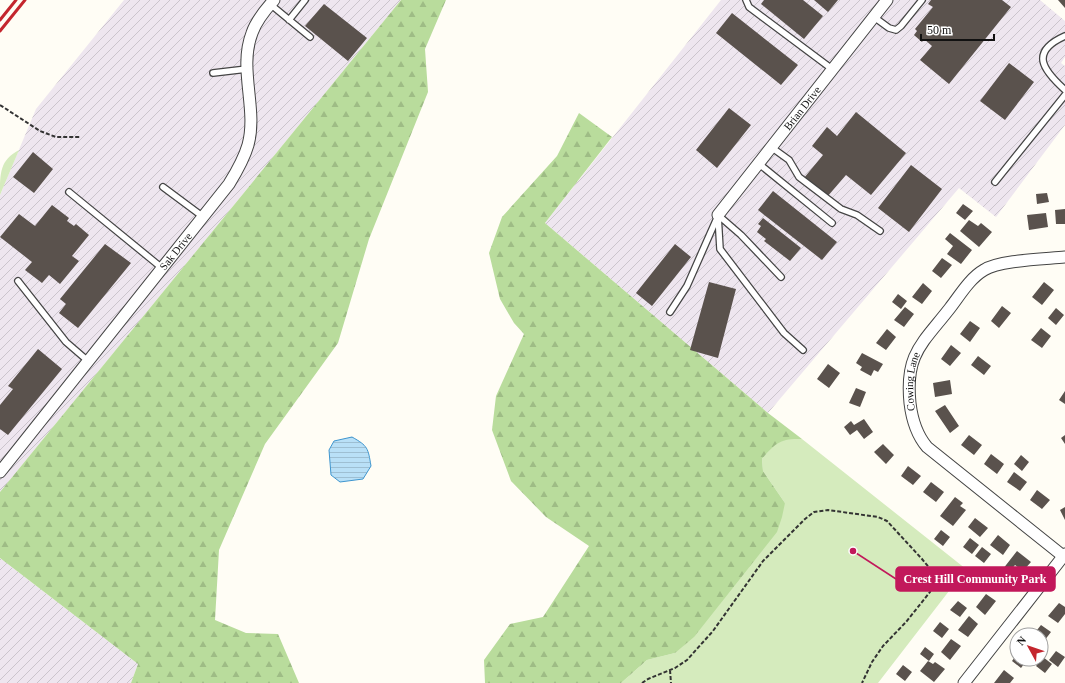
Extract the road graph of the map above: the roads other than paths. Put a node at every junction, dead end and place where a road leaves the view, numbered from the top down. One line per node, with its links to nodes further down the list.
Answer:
1 (305, 0): 7 (lane)
2 (746, 0): 10 (lane)
3 (887, 0): 6 (street, Brian Drive)
4 (922, 0): 6 (lane)
5 (272, 2): 7 (lane); 11 (street, Sak Drive)
6 (874, 17): 10 (street, Brian Drive)
7 (289, 20): 9 (lane)
8 (1065, 36): 13 (lane)
9 (310, 37)
10 (832, 69): 15 (street, Brian Drive)
11 (247, 70): 12 (lane); 20 (street, Sak Drive)
12 (213, 73)
13 (1065, 90)
14 (1065, 95): 17 (lane)
15 (771, 147): 16 (street, Brian Drive); 23 (lane)
16 (758, 164): 21 (street, Brian Drive); 22 (lane)
17 (995, 182)
18 (163, 187): 20 (lane)
19 (69, 192): 25 (lane)
20 (202, 216): 25 (street, Sak Drive)
21 (718, 216): 26 (lane); 28 (lane); 29 (lane)
22 (832, 223)
23 (880, 231)
24 (1065, 256): 32 (street, Cowing Lane)
25 (162, 268): 30 (street, Sak Drive)
26 (781, 277)
27 (18, 281): 30 (lane)
28 (670, 312)
29 (803, 350)
30 (88, 361): 31 (street, Sak Drive)
31 (0, 472)
32 (1064, 555): 33 (street)
33 (964, 683)

